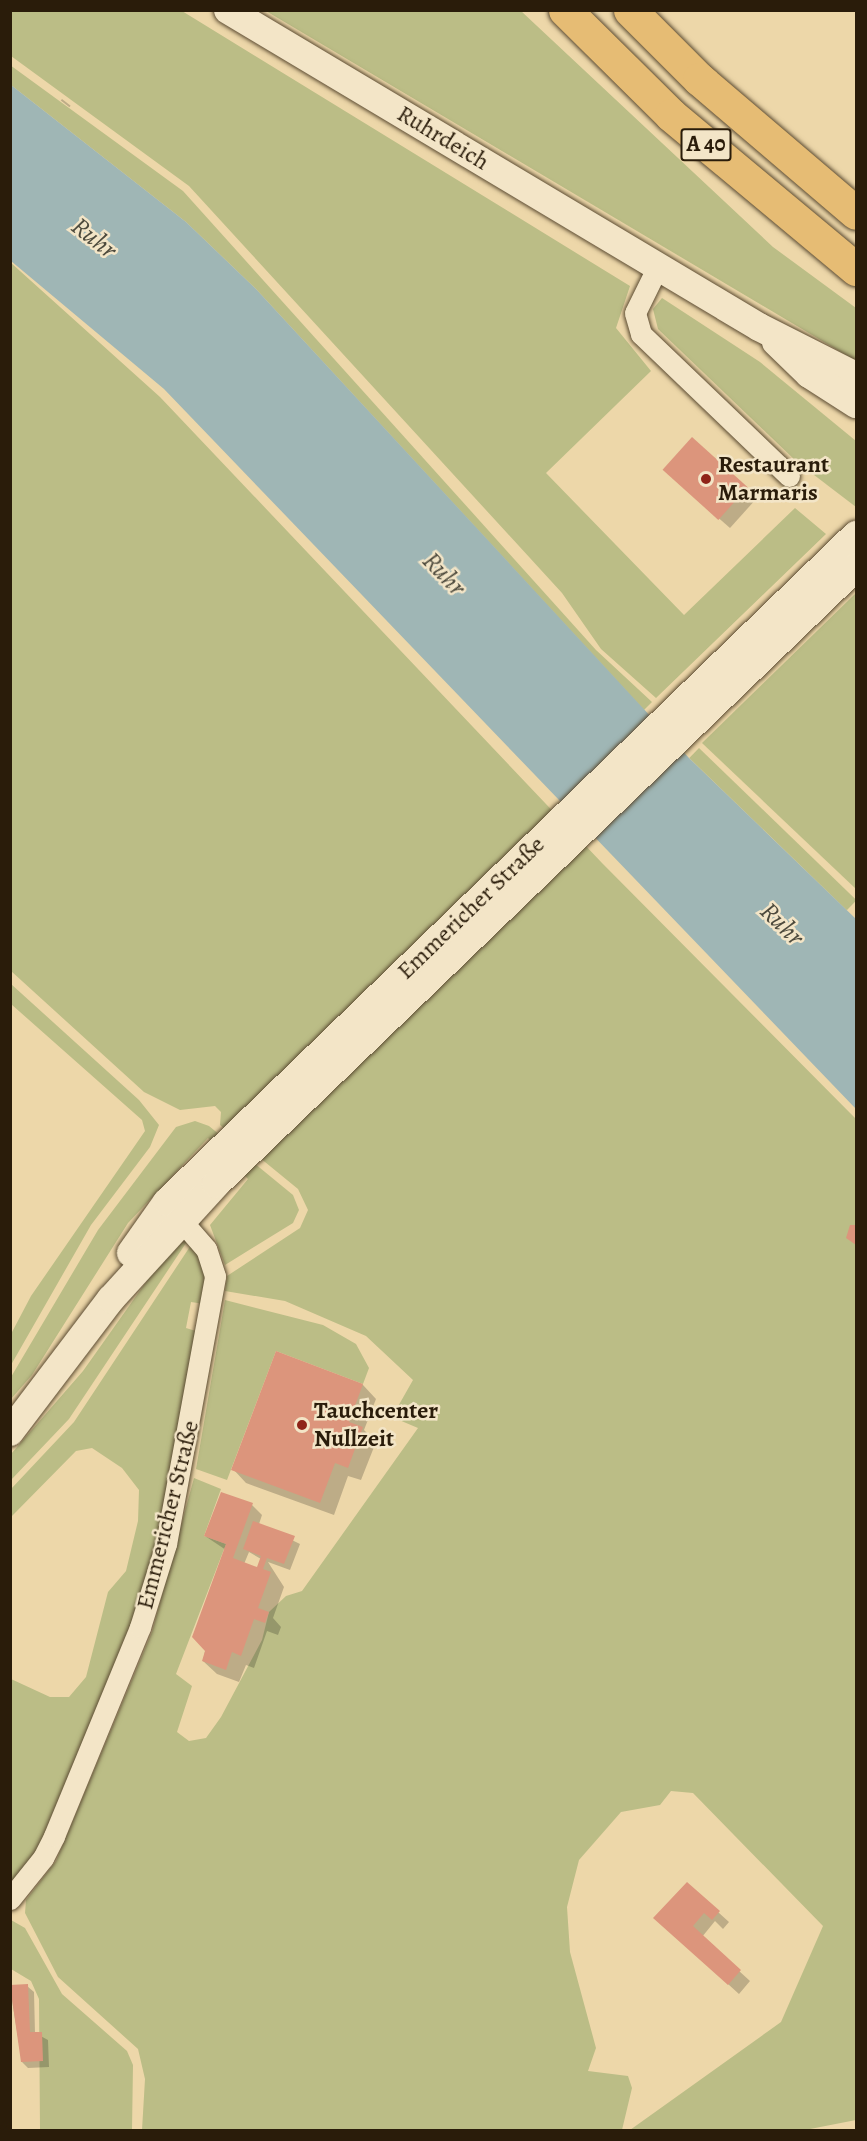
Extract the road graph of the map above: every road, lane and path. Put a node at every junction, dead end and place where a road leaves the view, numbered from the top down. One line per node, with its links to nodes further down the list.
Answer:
1 (228, 10): 5 (main road, Ruhrdeich)
2 (565, 10): 6 (highway, A 40)
3 (630, 10): 4 (highway, A 40)
4 (856, 213)
5 (658, 266): 7 (main road, Ruhrdeich); 10 (street)
6 (856, 269)
7 (759, 327): 8 (main road, Ruhrdeich); 9 (main road, Ruhrdeich)
8 (856, 376)
9 (856, 405)
10 (789, 476)
11 (856, 535): 13 (main road, Emmericher Straße)
12 (856, 567): 13 (main road, Emmericher Straße)
13 (805, 600): 14 (main road, Emmericher Straße)
14 (228, 1158): 15 (main road, Emmericher Straße); 16 (main road, Emmericher Straße)
15 (181, 1220): 16 (main road, Emmericher Straße); 18 (street, Emmericher Straße)
16 (111, 1299): 17 (main road, Emmericher Straße)
17 (10, 1432)
18 (10, 1899)

